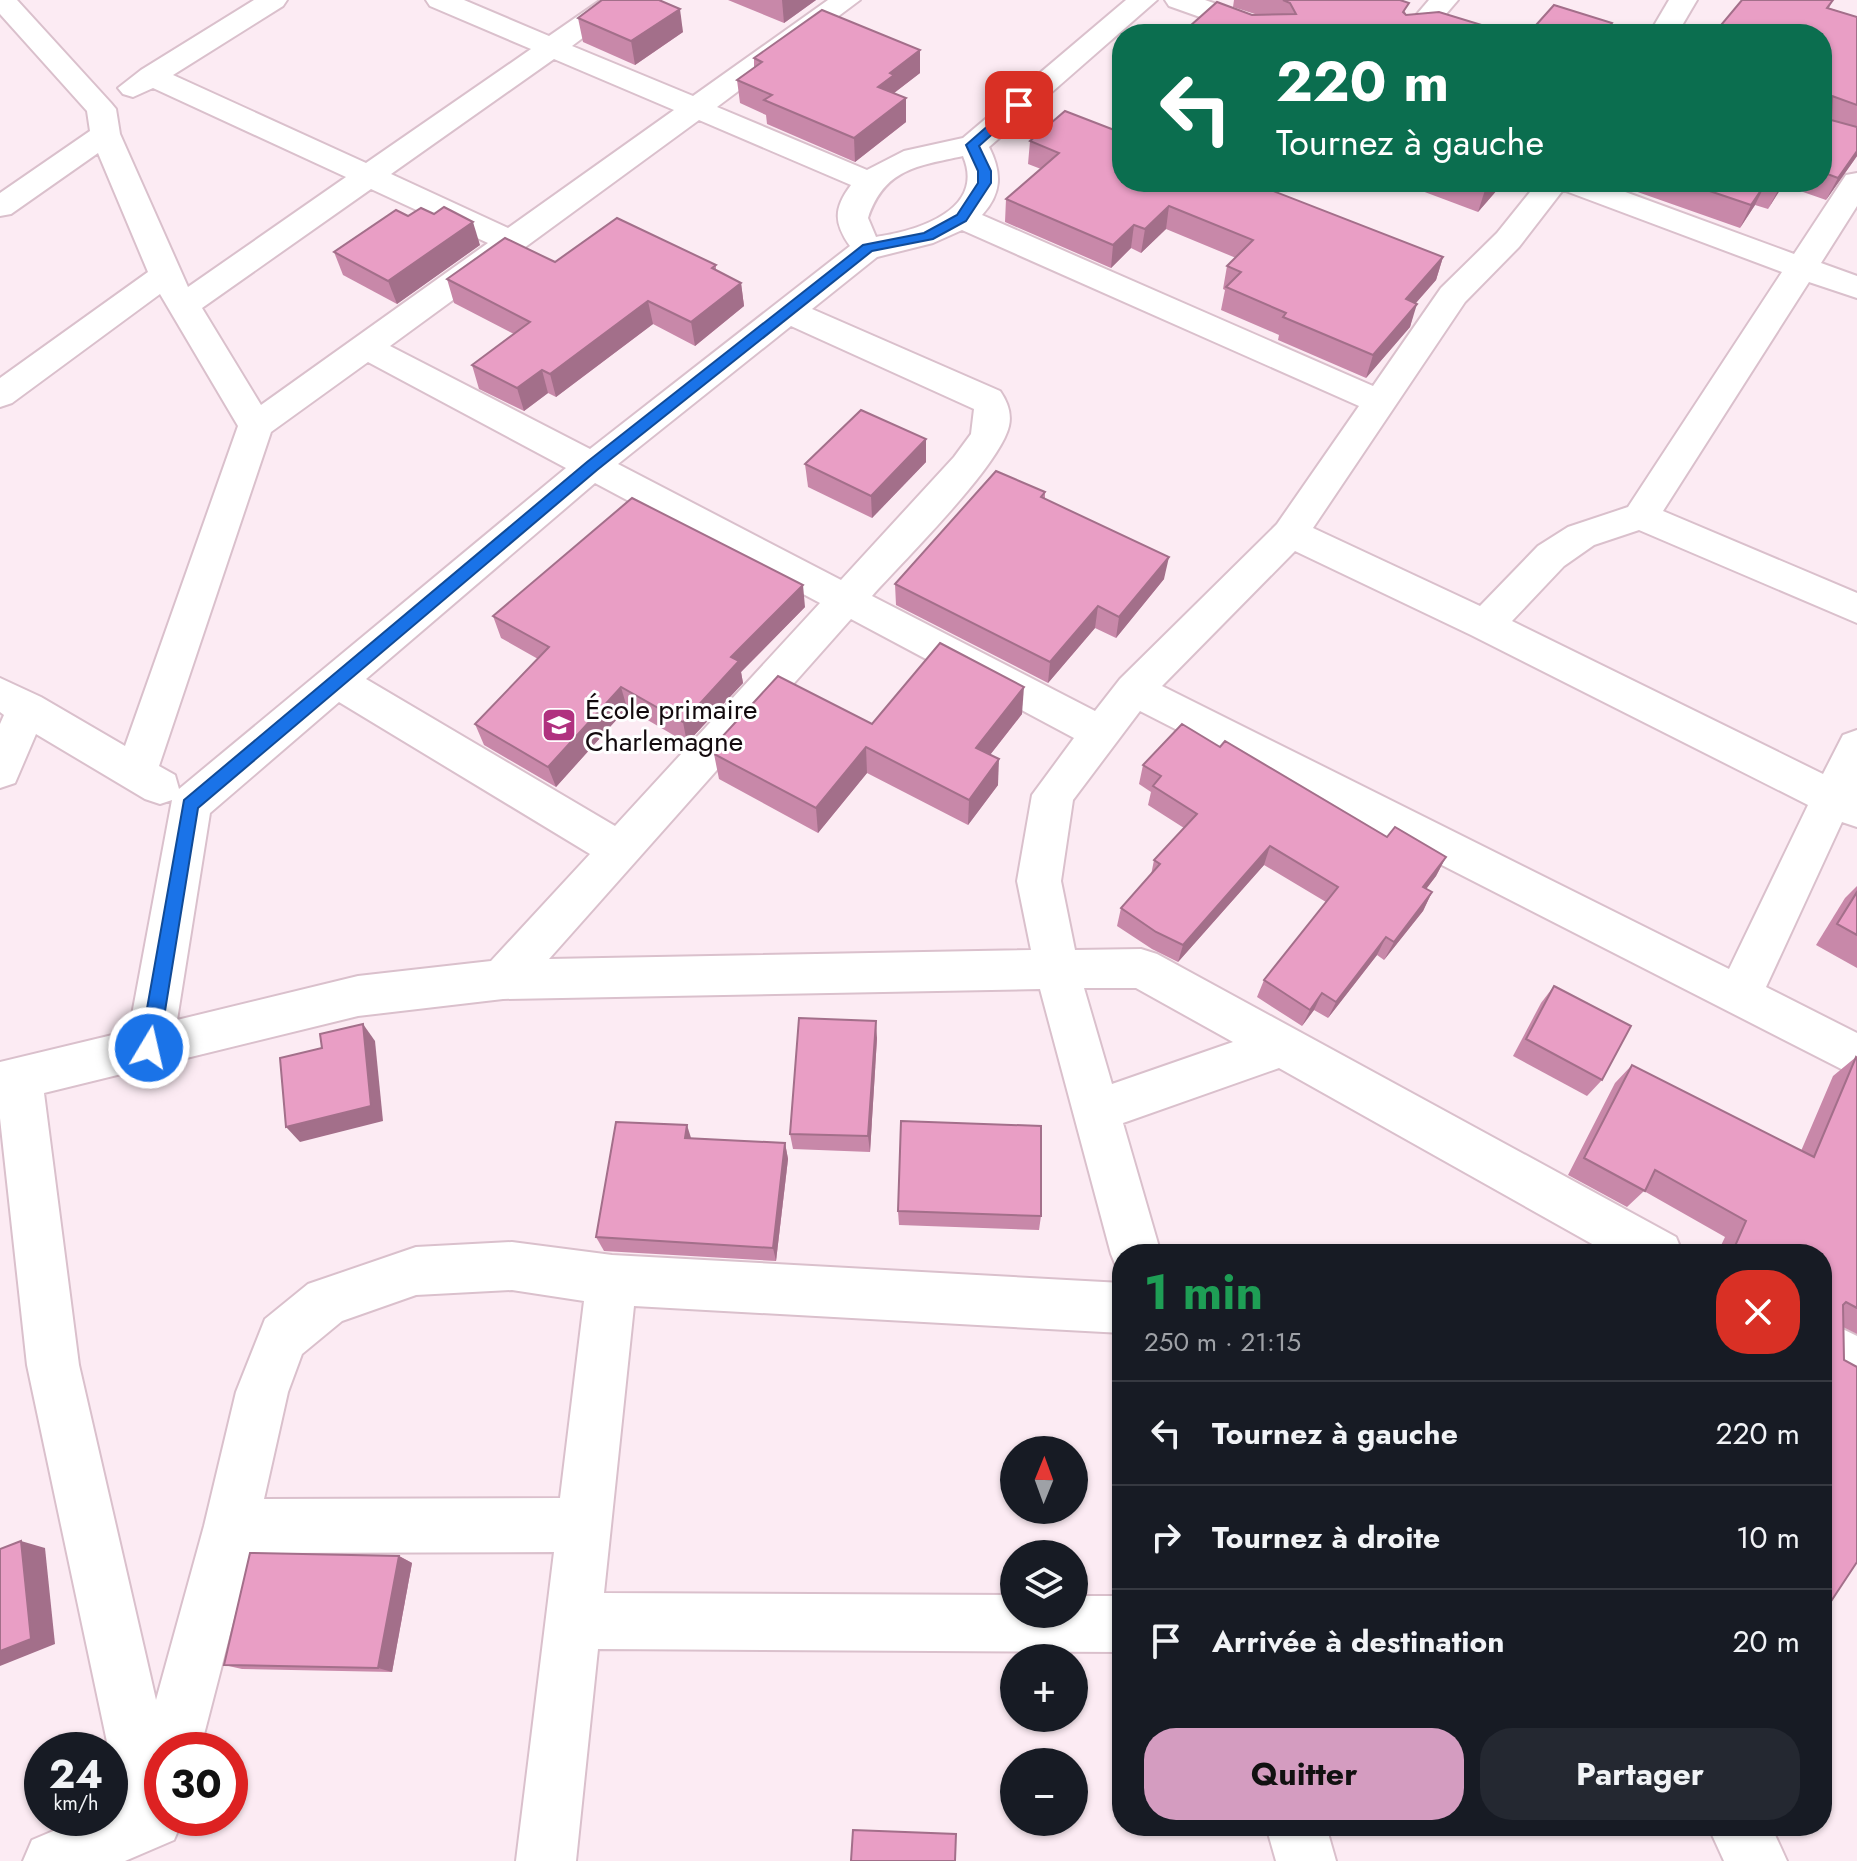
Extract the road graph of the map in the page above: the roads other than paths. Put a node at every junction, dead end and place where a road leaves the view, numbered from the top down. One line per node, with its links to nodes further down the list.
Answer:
1 (2, 0): 20 (street)
2 (273, 0): 16 (street)
3 (440, 0): 15 (street)
4 (619, 0): 15 (street)
5 (846, 0): 18 (street)
6 (1143, 0): 10 (street)
7 (1179, 0): 11 (street)
8 (1444, 0): 12 (street)
9 (1683, 0): 13 (street)
10 (1115, 24)
11 (1247, 24)
12 (1423, 24)
13 (1669, 24)
14 (1112, 26): 17 (street)
15 (551, 48): 18 (street); 22 (street)
16 (151, 76): 20 (street); 22 (street)
17 (1019, 105): 19 (street); 21 (street)
18 (695, 109): 23 (street); 29 (street)
19 (1048, 116)
20 (103, 122): 27 (street); 32 (street)
21 (973, 145): 23 (street); 28 (street)
22 (371, 175): 29 (street); 34 (street)
23 (870, 182): 30 (street)
24 (1857, 182): 31 (street)
25 (1546, 192): 38 (street)
26 (1596, 192): 31 (street)
27 (0, 207)
28 (961, 218): 30 (street); 38 (street)
29 (512, 242): 36 (street)
30 (868, 248): 35 (street)
31 (1802, 268): 33 (street); 41 (street)
32 (165, 275): 34 (street); 37 (street)
33 (1857, 288)
34 (184, 305): 39 (street)
35 (789, 312): 40 (street); 43 (street)
36 (366, 347): 39 (street); 40 (street)
37 (0, 395)
38 (1377, 401): 42 (street)
39 (256, 426): 52 (street)
40 (592, 466): 43 (street); 46 (street)
41 (1641, 516): 44 (street); 45 (street)
42 (1290, 533): 45 (street); 47 (street)
43 (846, 600): 49 (street); 55 (street)
44 (1857, 609)
45 (1485, 625): 53 (street)
46 (337, 681): 54 (street); 55 (street)
47 (1134, 690): 49 (street); 58 (street)
48 (13, 700): 51 (street); 52 (street)
49 (1100, 733): 56 (street)
50 (1857, 746): 53 (street)
51 (0, 771)
52 (136, 773): 54 (street)
53 (1845, 804): 58 (street)
54 (190, 805): 60 (street)
55 (619, 850): 57 (street)
56 (1056, 967): 57 (street); 59 (street); 63 (street)
57 (503, 979): 60 (street)
58 (1739, 996): 61 (street)
59 (1283, 1046): 63 (street); 65 (street)
60 (149, 1048): 62 (street)
61 (1857, 1056)
62 (9, 1081): 75 (street)
63 (1096, 1111): 64 (street)
64 (1133, 1244)
65 (1617, 1244)
66 (612, 1280): 67 (street); 70 (street); 71 (street)
67 (1112, 1307)
68 (1832, 1350): 69 (street)
69 (1857, 1364)
70 (584, 1525): 71 (street); 72 (street)
71 (231, 1526): 74 (street)
72 (573, 1621): 73 (street); 80 (street)
73 (1112, 1624)
74 (176, 1732)
75 (144, 1780)
76 (144, 1825): 79 (street)
77 (1299, 1836): 81 (street)
78 (1743, 1836): 82 (street)
79 (53, 1861)
80 (546, 1861)
81 (1306, 1861)
82 (1757, 1861)

